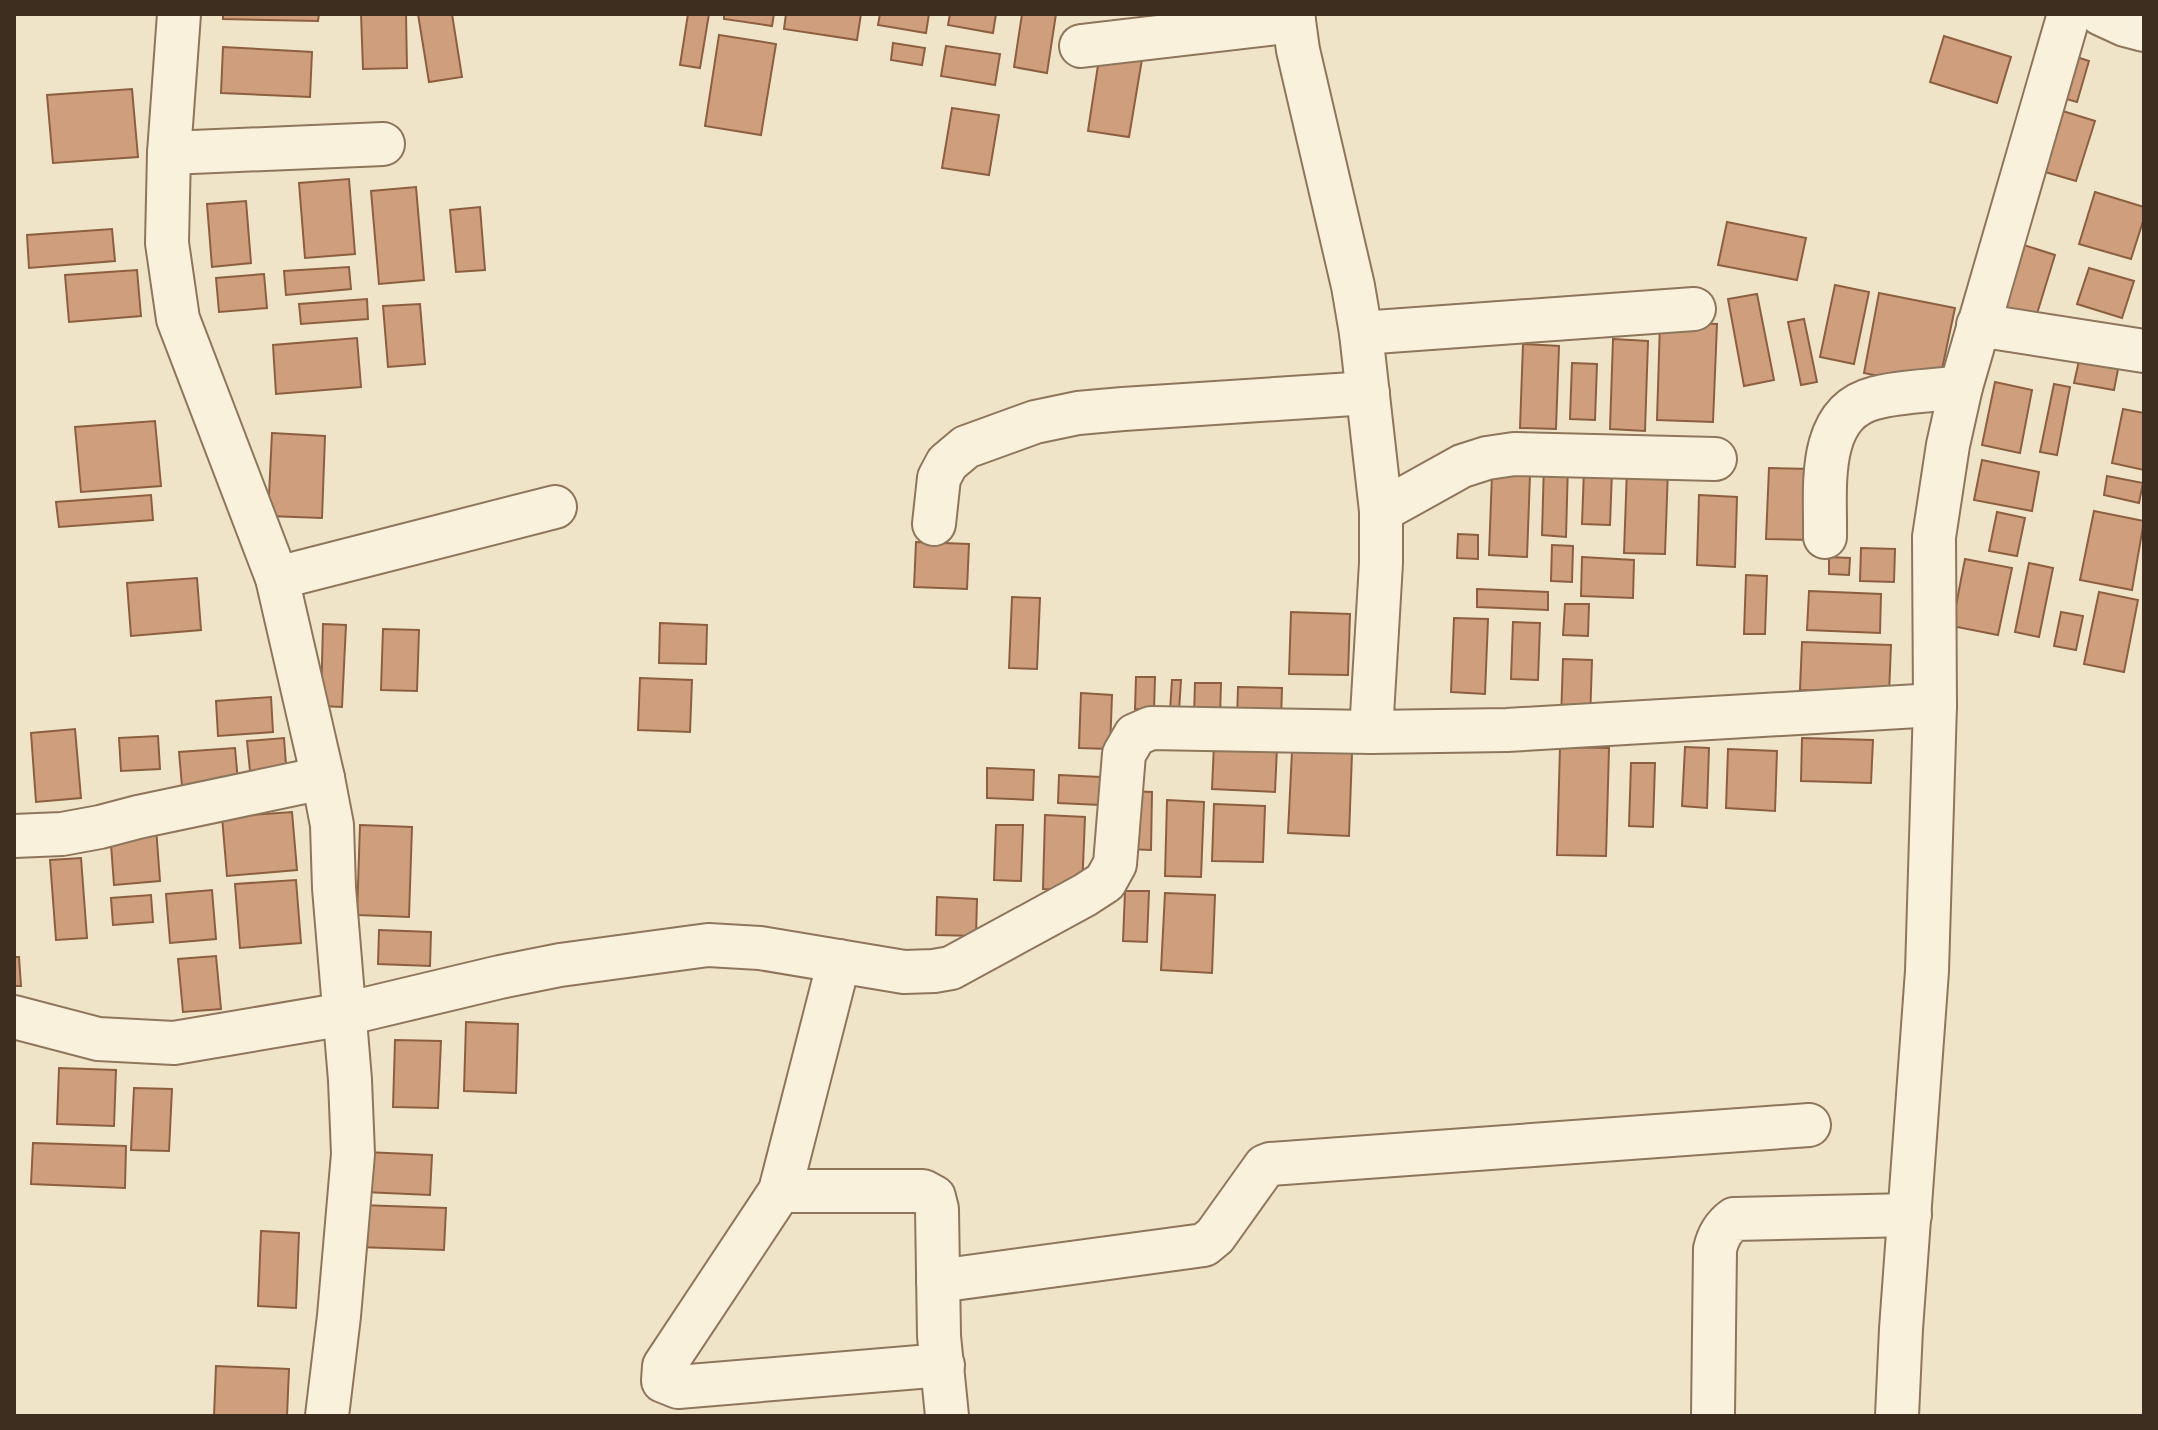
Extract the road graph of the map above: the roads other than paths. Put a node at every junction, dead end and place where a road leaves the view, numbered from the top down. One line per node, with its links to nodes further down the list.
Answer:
1 (179, 14): 8 (street)
2 (2069, 14): 10 (street)
3 (2101, 14): 5 (street)
4 (1293, 17): 6 (street); 11 (street)
5 (2144, 30)
6 (1081, 46)
7 (383, 144): 8 (street)
8 (169, 153): 20 (street)
9 (1694, 309): 11 (street)
10 (1978, 325): 12 (street); 13 (street)
11 (1361, 333): 14 (street)
12 (2144, 351)
13 (1961, 387): 19 (street); 21 (street)
14 (1368, 393): 17 (street); 18 (street)
15 (1715, 459): 17 (street)
16 (555, 507): 20 (street)
17 (1381, 511): 22 (street)
18 (934, 524)
19 (1825, 537)
20 (277, 578): 23 (street)
21 (1935, 705): 22 (street); 30 (street)
22 (1371, 732): 25 (street)
23 (323, 778): 24 (street); 26 (street)
24 (14, 836)
25 (839, 961): 26 (street); 29 (street)
26 (345, 1014): 27 (street); 33 (street)
27 (14, 1017)
28 (1809, 1125): 31 (street)
29 (780, 1191): 31 (street); 32 (street)
30 (1910, 1215): 35 (street); 36 (street)
31 (938, 1281): 32 (street)
32 (943, 1365): 34 (street)
33 (327, 1416)
34 (947, 1416)
35 (1713, 1416)
36 (1897, 1416)

